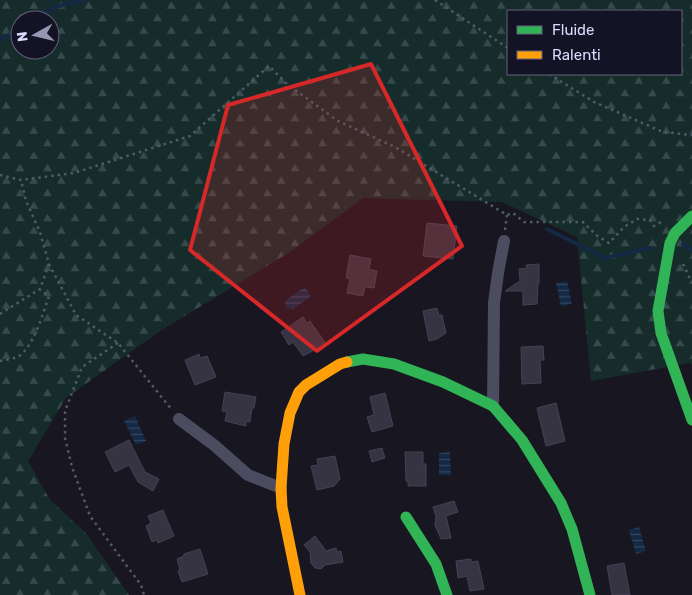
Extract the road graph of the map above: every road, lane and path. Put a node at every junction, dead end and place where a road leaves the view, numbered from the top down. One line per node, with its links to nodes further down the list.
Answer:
1 (435, 0): 2 (path)
2 (507, 47)
3 (551, 75): 4 (path)
4 (692, 135)
5 (0, 174): 6 (path)
6 (21, 180): 8 (path); 10 (path)
7 (692, 216): 8 (street)
8 (681, 227): 17 (street)
9 (504, 241): 15 (street)
10 (49, 264): 11 (path); 13 (path)
11 (40, 289): 12 (path); 14 (path)
12 (0, 314)
13 (118, 343): 16 (path); 20 (path)
14 (0, 361)
15 (493, 406): 18 (street); 23 (street)
16 (179, 420): 18 (street)
17 (692, 420)
18 (281, 488): 21 (street)
19 (406, 517): 22 (street)
20 (144, 595)
21 (300, 595)
22 (447, 595)
23 (590, 595)

